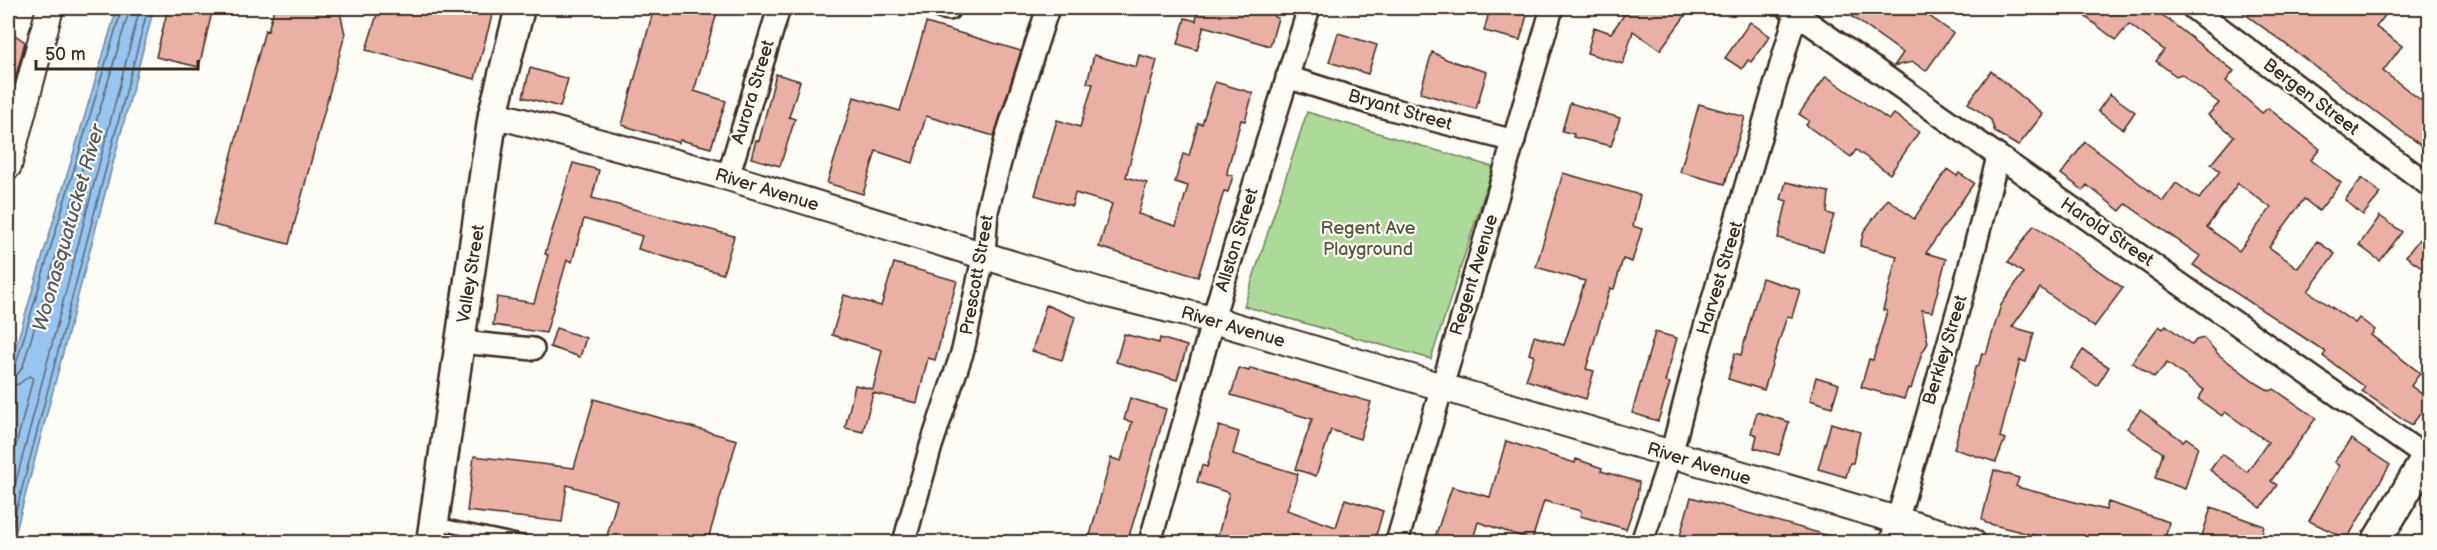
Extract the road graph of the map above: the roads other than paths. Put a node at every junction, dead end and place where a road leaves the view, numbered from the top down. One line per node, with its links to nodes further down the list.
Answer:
1 (50, 8): 13 (street)
2 (520, 8): 10 (main road, Valley Street)
3 (779, 8): 14 (street, Aurora Street)
4 (1048, 8): 16 (street, Prescott Street)
5 (1309, 8): 9 (street, Allston Street)
6 (1552, 8): 11 (street, Regent Avenue)
7 (2193, 8): 15 (street, Bergen Street)
8 (1792, 10): 12 (street, Harold Street); 22 (street, Harvest Street)
9 (1287, 77): 11 (street, Bryant Street); 17 (street, Allston Street)
10 (493, 114): 14 (street, River Avenue); 18 (main road, Valley Street)
11 (1514, 141): 20 (street, Regent Avenue)
12 (1998, 157): 21 (street, Harold Street); 23 (street, Berkley Street)
13 (8, 166)
14 (728, 177): 16 (street, River Avenue)
15 (2430, 186)
16 (984, 254): 17 (street, River Avenue); 26 (street, Prescott Street)
17 (1213, 320): 20 (street, River Avenue); 27 (street, Allston Street)
18 (460, 342): 19 (street); 24 (main road, Valley Street)
19 (533, 349)
20 (1442, 389): 22 (street, River Avenue); 28 (street, Regent Avenue)
21 (2428, 454): 31 (main road)
22 (1671, 455): 23 (street, River Avenue); 29 (street, Harvest Street)
23 (1894, 532): 30 (street, River Avenue)
24 (433, 533): 25 (lane)
25 (524, 543)
26 (904, 543)
27 (1150, 543)
28 (1397, 543)
29 (1642, 543)
30 (1972, 543)
31 (2376, 543)

